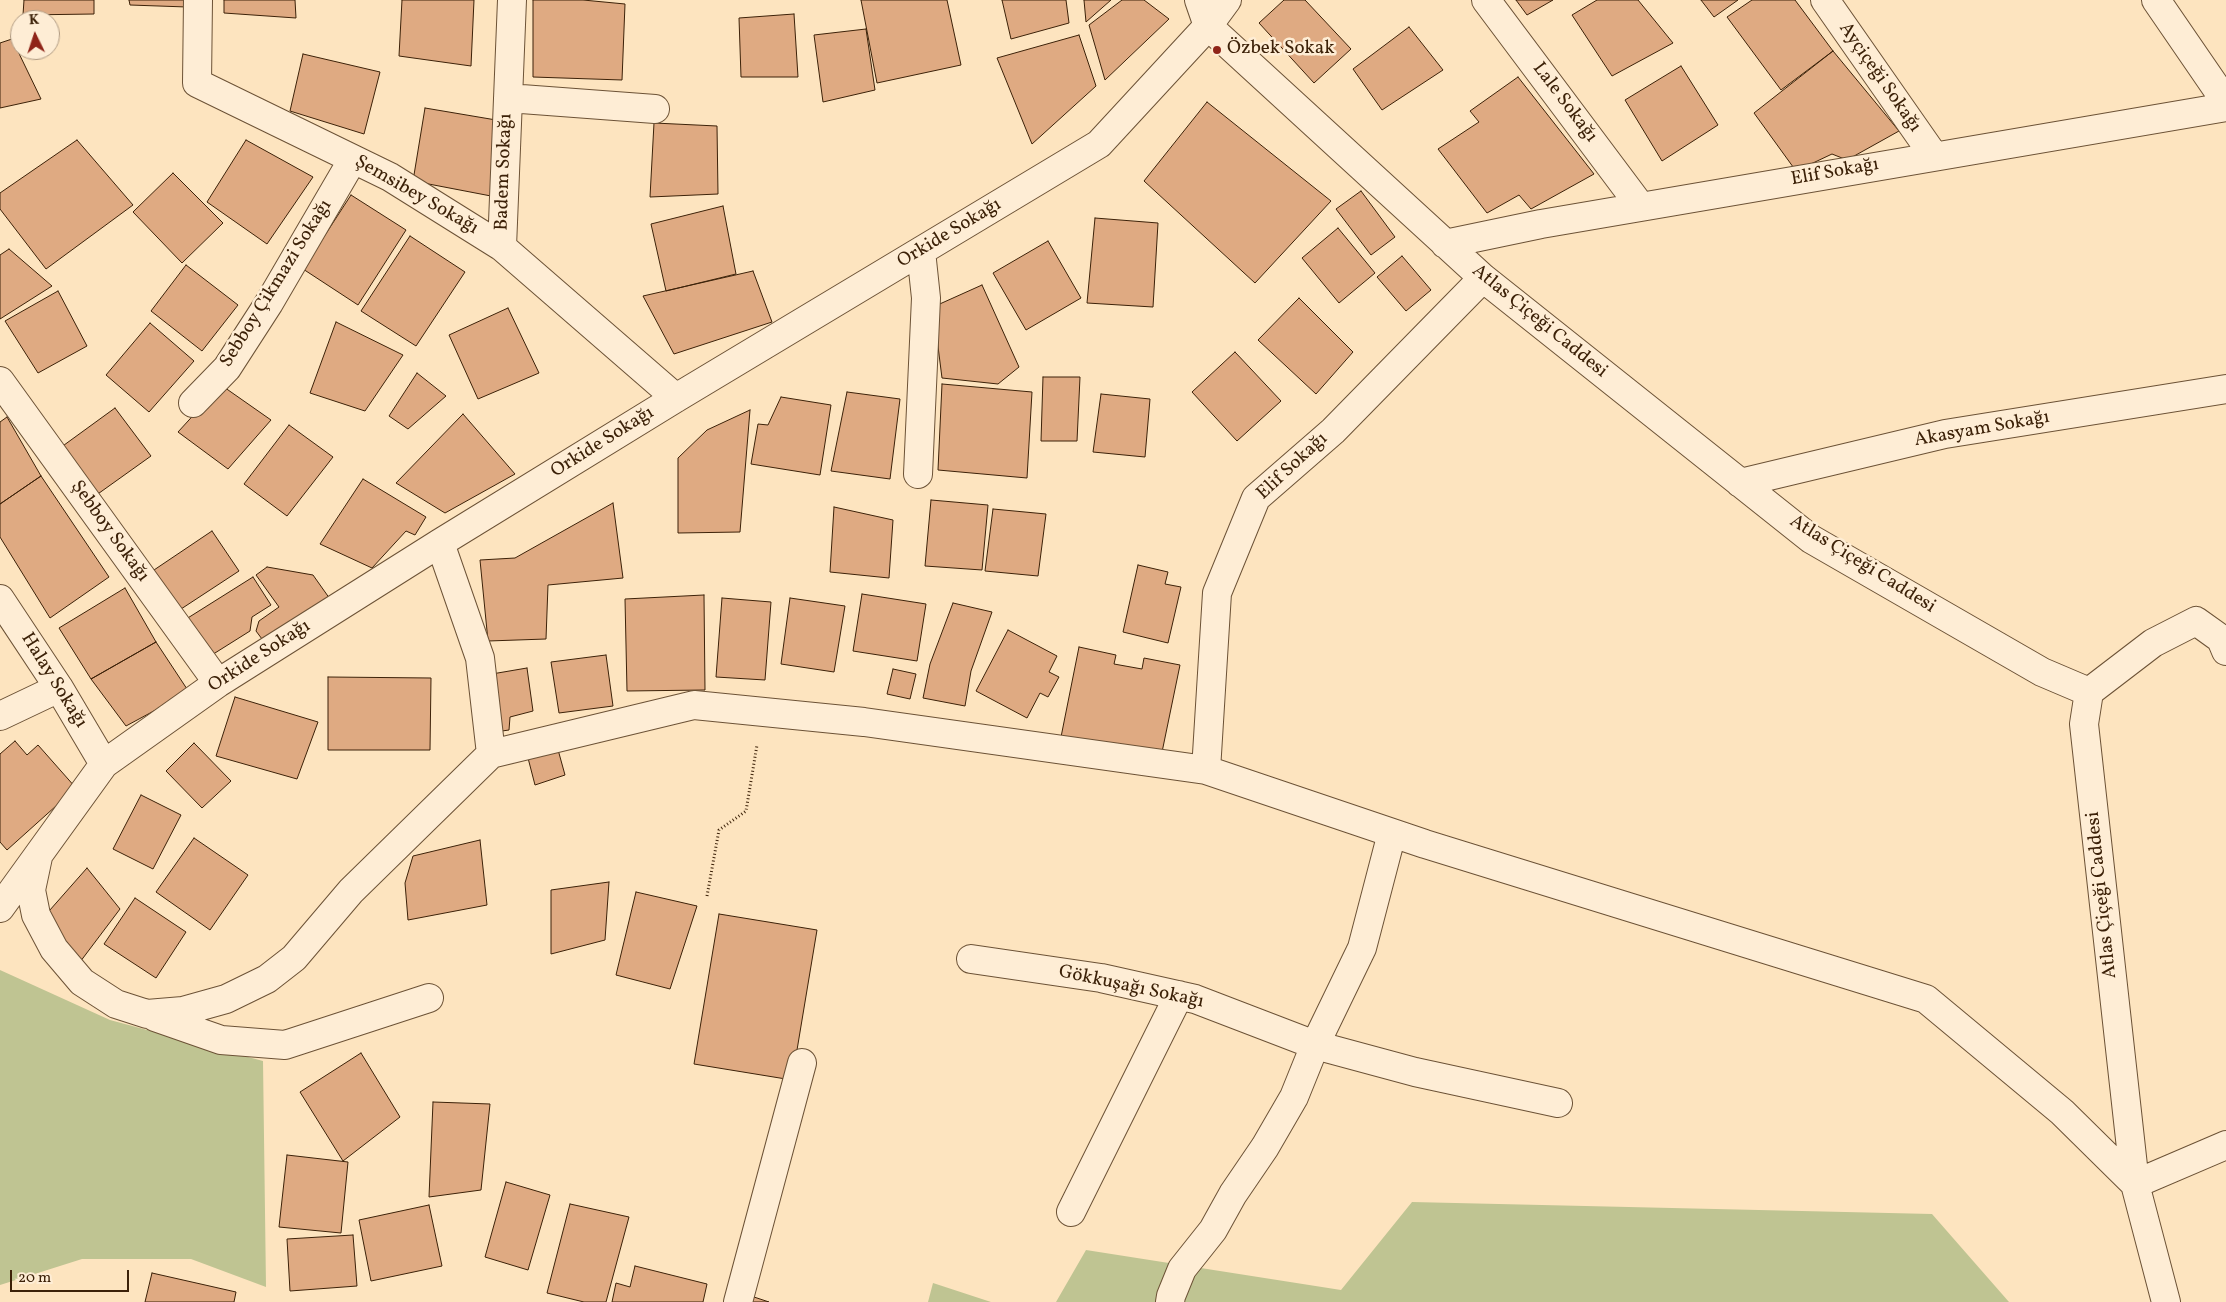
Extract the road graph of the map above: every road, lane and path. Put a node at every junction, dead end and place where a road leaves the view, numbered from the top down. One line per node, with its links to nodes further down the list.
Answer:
1 (198, 0): 14 (street, Şemsibey Sokağı)
2 (512, 0): 9 (street, Badem Sokağı)
3 (1199, 0): 8 (street, Atlas Çiçeği Caddesi)
4 (1227, 0): 8 (street, Orkide Sokağı)
5 (1486, 0): 15 (street, Lale Sokağı)
6 (1825, 0): 13 (street, Ayçiçeği Sokağı)
7 (2156, 0): 10 (street)
8 (1208, 26): 16 (street, Atlas Çiçeği Caddesi); 18 (street, Orkide Sokağı)
9 (508, 98): 12 (street, Badem Sokağı); 17 (street, Badem Sokağı)
10 (2226, 102)
11 (2226, 107): 13 (street, Elif Sokağı)
12 (655, 108)
13 (1934, 156): 15 (street, Elif Sokağı)
14 (353, 159): 17 (street, Şemsibey Sokağı); 23 (street, Sebboy Çikmazi Sokağı)
15 (1641, 207): 16 (street, Elif Sokağı)
16 (1446, 244): 19 (street, Atlas Çiçeği Caddesi)
17 (502, 247): 22 (street, Şemsibey Sokağı)
18 (921, 251): 22 (street, Orkide Sokağı); 24 (street)
19 (1483, 278): 25 (street, Atlas Çiçeği Caddesi); 36 (street, Elif Sokağı)
20 (0, 381): 29 (street, Şebboy Sokağı)
21 (2226, 389): 25 (street, Akasyam Sokağı)
22 (676, 398): 26 (street, Orkide Sokağı)
23 (193, 403)
24 (918, 474)
25 (1740, 483): 31 (street, Atlas Çiçeği Caddesi)
26 (440, 543): 29 (street, Orkide Sokağı); 34 (street)
27 (0, 599): 30 (street, Halay Sokağı)
28 (2226, 651): 31 (street)
29 (218, 683): 35 (street, Orkide Sokağı)
30 (59, 688): 33 (street); 35 (street, Halay Sokağı)
31 (2089, 692): 49 (street, Atlas Çiçeği Caddesi)
32 (763, 712): 34 (street); 36 (street); 39 (path)
33 (0, 716)
34 (491, 754): 44 (street)
35 (104, 764): 38 (street, Orkide Sokağı)
36 (1206, 770): 37 (street)
37 (1392, 833): 45 (street); 49 (street)
38 (38, 857): 40 (street, Orkide Sokağı); 44 (street)
39 (707, 896)
40 (0, 908)
41 (971, 959): 42 (street, Gökkuşağı Sokağı)
42 (1179, 996): 45 (street, Gökkuşağı Sokağı); 50 (street)
43 (429, 998): 44 (street)
44 (147, 1014)
45 (1316, 1045): 47 (street, Gökkuşağı Sokağı); 52 (street)
46 (802, 1063): 51 (street)
47 (1558, 1103)
48 (2226, 1145): 49 (street)
49 (2135, 1184): 53 (street, Atlas Çiçeği Caddesi)
50 (1071, 1212)
51 (738, 1302)
52 (1170, 1302)
53 (2166, 1302)

